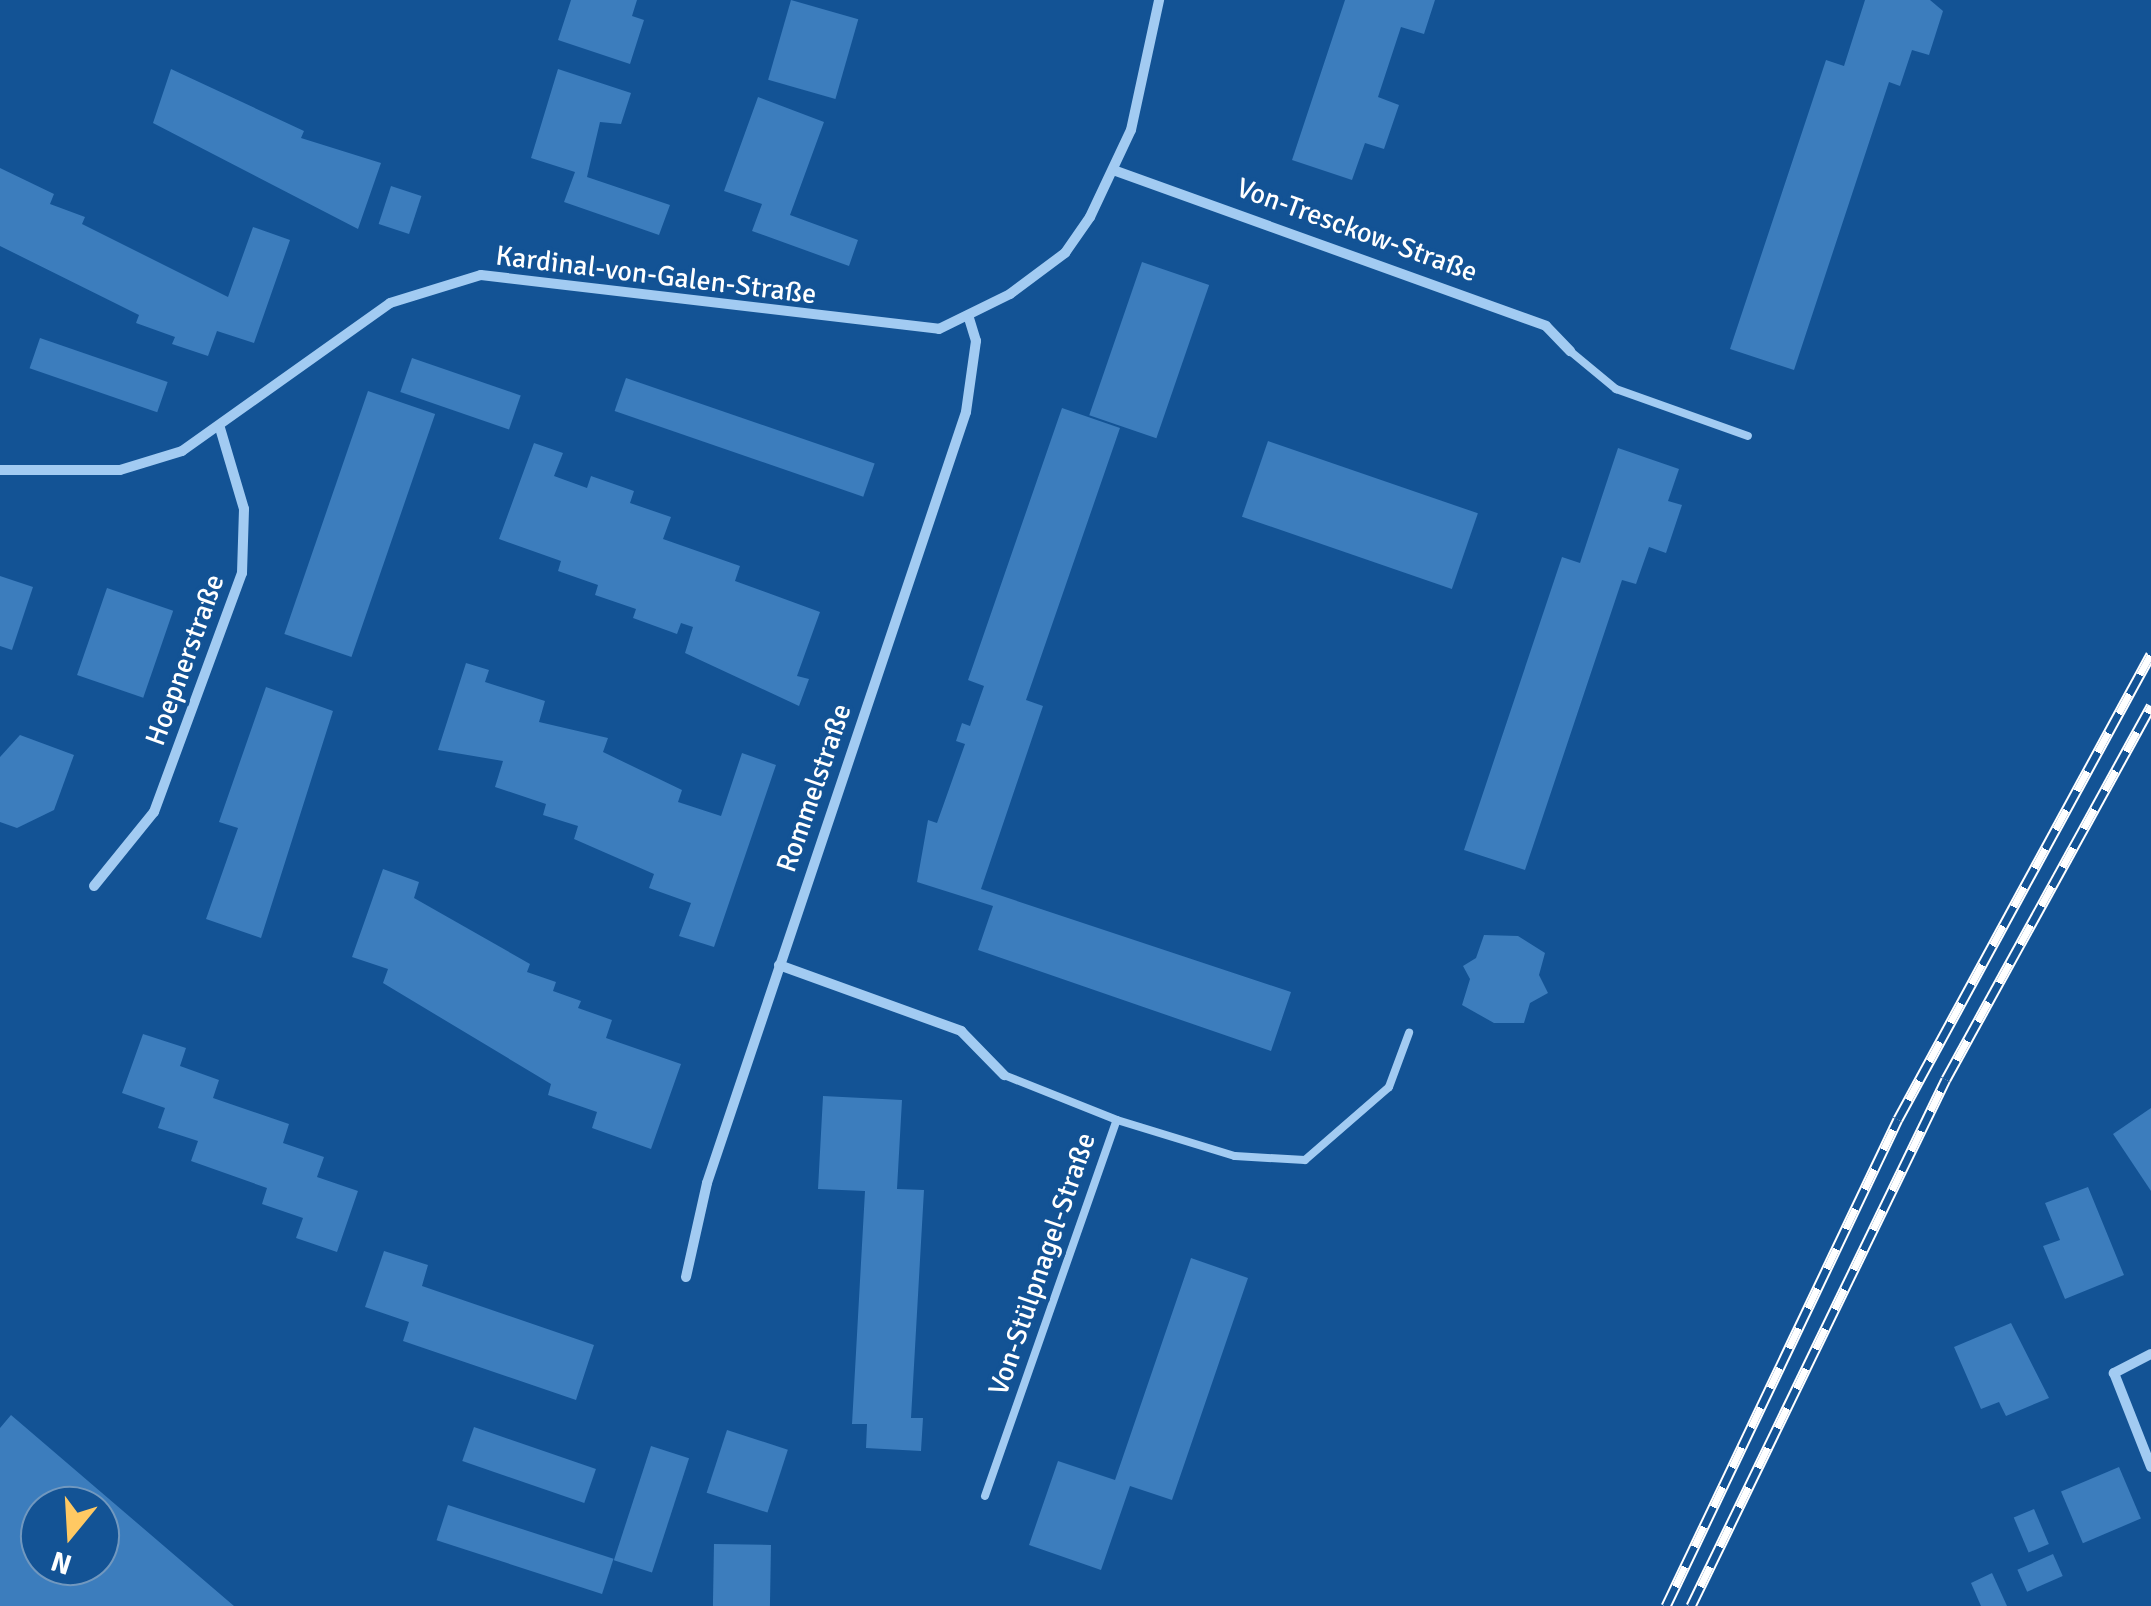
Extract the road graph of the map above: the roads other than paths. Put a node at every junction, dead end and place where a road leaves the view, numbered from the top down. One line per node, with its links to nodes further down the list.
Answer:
1 (1159, 0): 2 (street, Kardinal-von-Galen-Straße)
2 (1116, 171): 3 (street, Kardinal-von-Galen-Straße); 4 (street, Von-Tresckow-Straße)
3 (968, 314): 5 (street, Kardinal-von-Galen-Straße); 9 (street, Rommelstraße)
4 (1570, 351): 6 (lane)
5 (220, 428): 7 (street, Kardinal-von-Galen-Straße); 8 (street, Hoepnerstraße)
6 (1748, 436)
7 (0, 470)
8 (94, 886)
9 (779, 966): 11 (street, Von-Stülpnagel-Straße); 13 (street, Rommelstraße)
10 (1409, 1033): 12 (lane)
11 (1004, 1075): 12 (lane, Von-Stülpnagel-Straße)
12 (1117, 1120): 16 (lane, Von-Stülpnagel-Straße)
13 (686, 1277)
14 (2151, 1354): 15 (street)
15 (2151, 1467)
16 (985, 1496)

